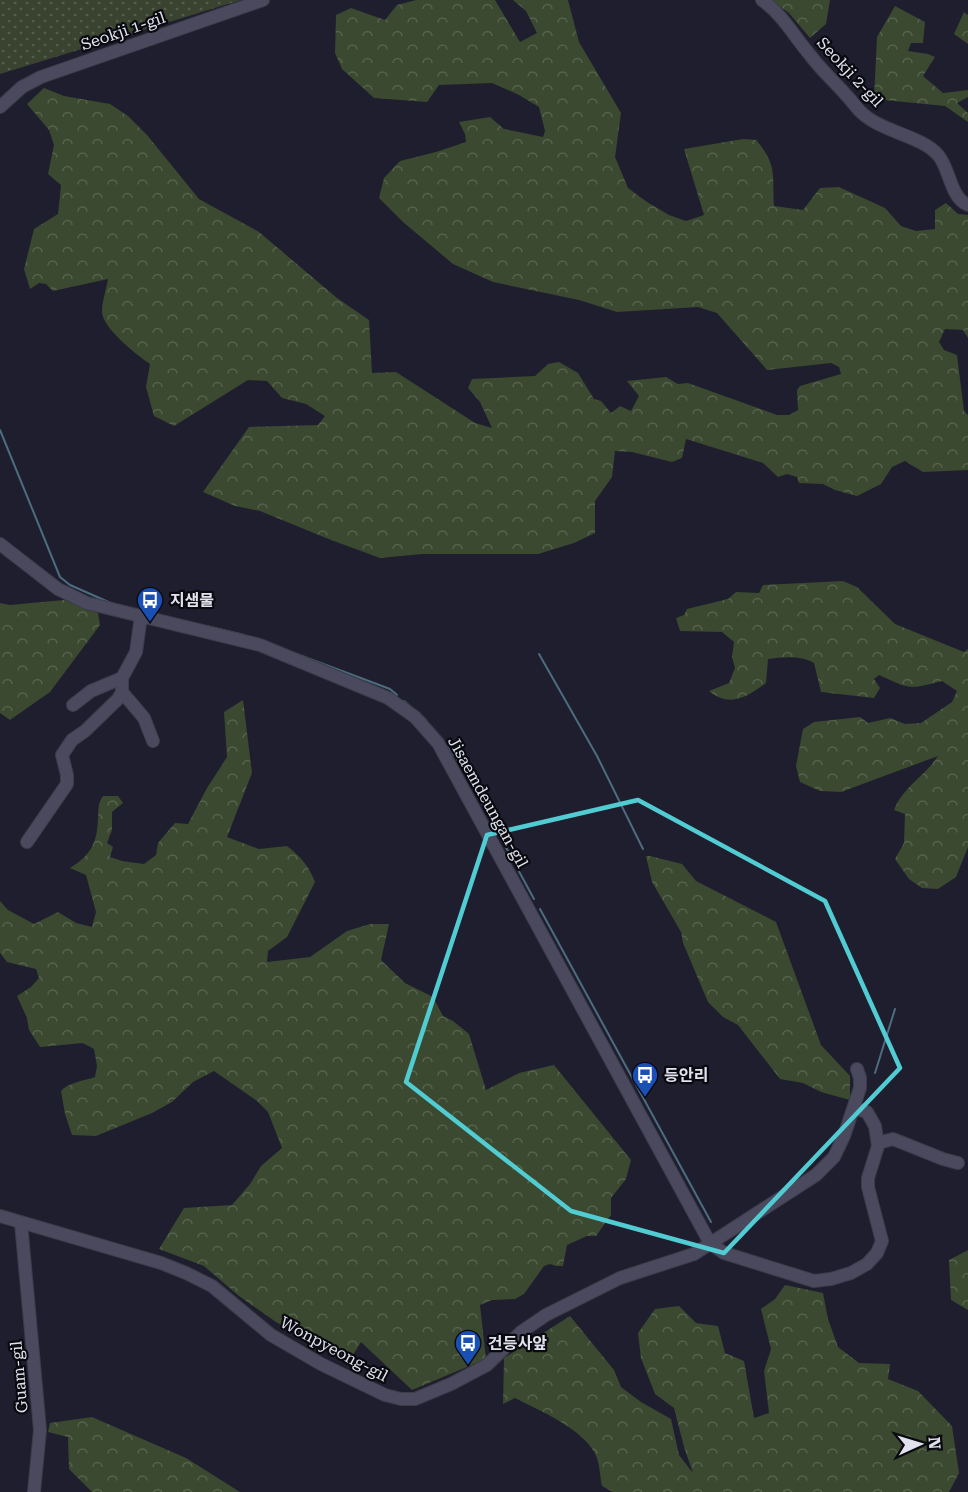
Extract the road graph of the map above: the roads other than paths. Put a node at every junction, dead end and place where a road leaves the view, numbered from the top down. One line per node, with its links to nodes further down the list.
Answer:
1 (263, 0): 3 (street, Seokji 1-gil)
2 (762, 0): 4 (street, Seokji 2-gil)
3 (0, 107)
4 (968, 205)
5 (0, 544): 6 (street, Jisaemdeungan-gil)
6 (141, 616): 7 (street); 18 (street, Jisaemdeungan-gil)
7 (122, 678): 8 (street); 9 (street)
8 (122, 692): 10 (street); 11 (street)
9 (73, 705)
10 (153, 741)
11 (27, 842)
12 (857, 1069): 13 (street)
13 (854, 1108): 14 (street); 18 (street)
14 (878, 1143): 15 (street); 18 (street)
15 (958, 1163)
16 (0, 1216): 17 (street, Wonpyeong-gil)
17 (21, 1223): 18 (street, Wonpyeong-gil); 19 (street, Guam-gil)
18 (710, 1243)
19 (34, 1492)

